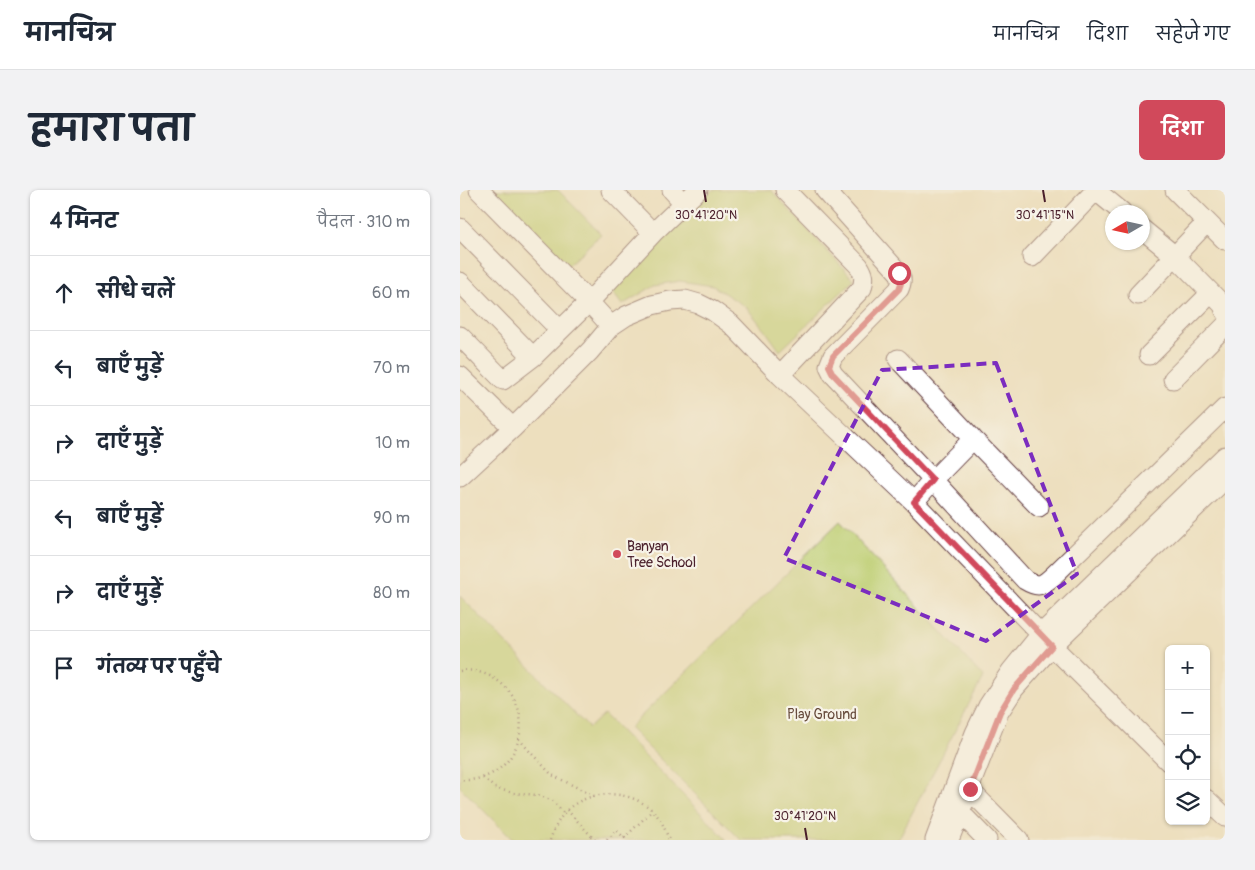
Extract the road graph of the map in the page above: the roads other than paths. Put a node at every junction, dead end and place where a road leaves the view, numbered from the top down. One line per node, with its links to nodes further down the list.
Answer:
1 (479, 190): 19 (street)
2 (611, 190): 11 (street)
3 (786, 190): 28 (street)
4 (825, 190): 37 (street)
5 (1096, 190): 8 (street); 15 (street)
6 (1175, 190): 9 (street)
7 (685, 194): 11 (street)
8 (1114, 205)
9 (1207, 222): 13 (street); 14 (street)
10 (460, 228): 23 (street)
11 (654, 232): 19 (street)
12 (1150, 236): 14 (street)
13 (1225, 240)
14 (1175, 256): 17 (street); 18 (street)
15 (1032, 257)
16 (460, 282): 26 (street)
17 (1212, 293): 20 (street); 25 (street)
18 (1138, 295)
19 (589, 302): 21 (street); 23 (street)
20 (1225, 311)
21 (611, 326): 28 (street); 32 (street)
22 (1225, 326): 30 (street)
23 (560, 330): 26 (street)
24 (460, 336): 26 (street)
25 (1149, 355)
26 (533, 357)
27 (898, 359): 33 (street)
28 (780, 375): 39 (street)
29 (460, 376): 32 (street)
30 (1173, 379)
31 (1225, 408): 37 (street)
32 (513, 428): 35 (street)
33 (973, 439): 37 (street); 40 (street)
34 (1225, 456): 38 (street)
35 (460, 477)
36 (1225, 479): 38 (street)
37 (933, 480): 39 (street)
38 (1197, 495): 41 (street)
39 (914, 502): 41 (street)
40 (1039, 507)
41 (1047, 640): 42 (street); 43 (street)
42 (1165, 758)
43 (964, 783): 44 (street); 48 (street)
44 (955, 806): 45 (street); 46 (street); 47 (street)
45 (935, 840)
46 (949, 840)
47 (986, 840)
48 (1019, 840)

